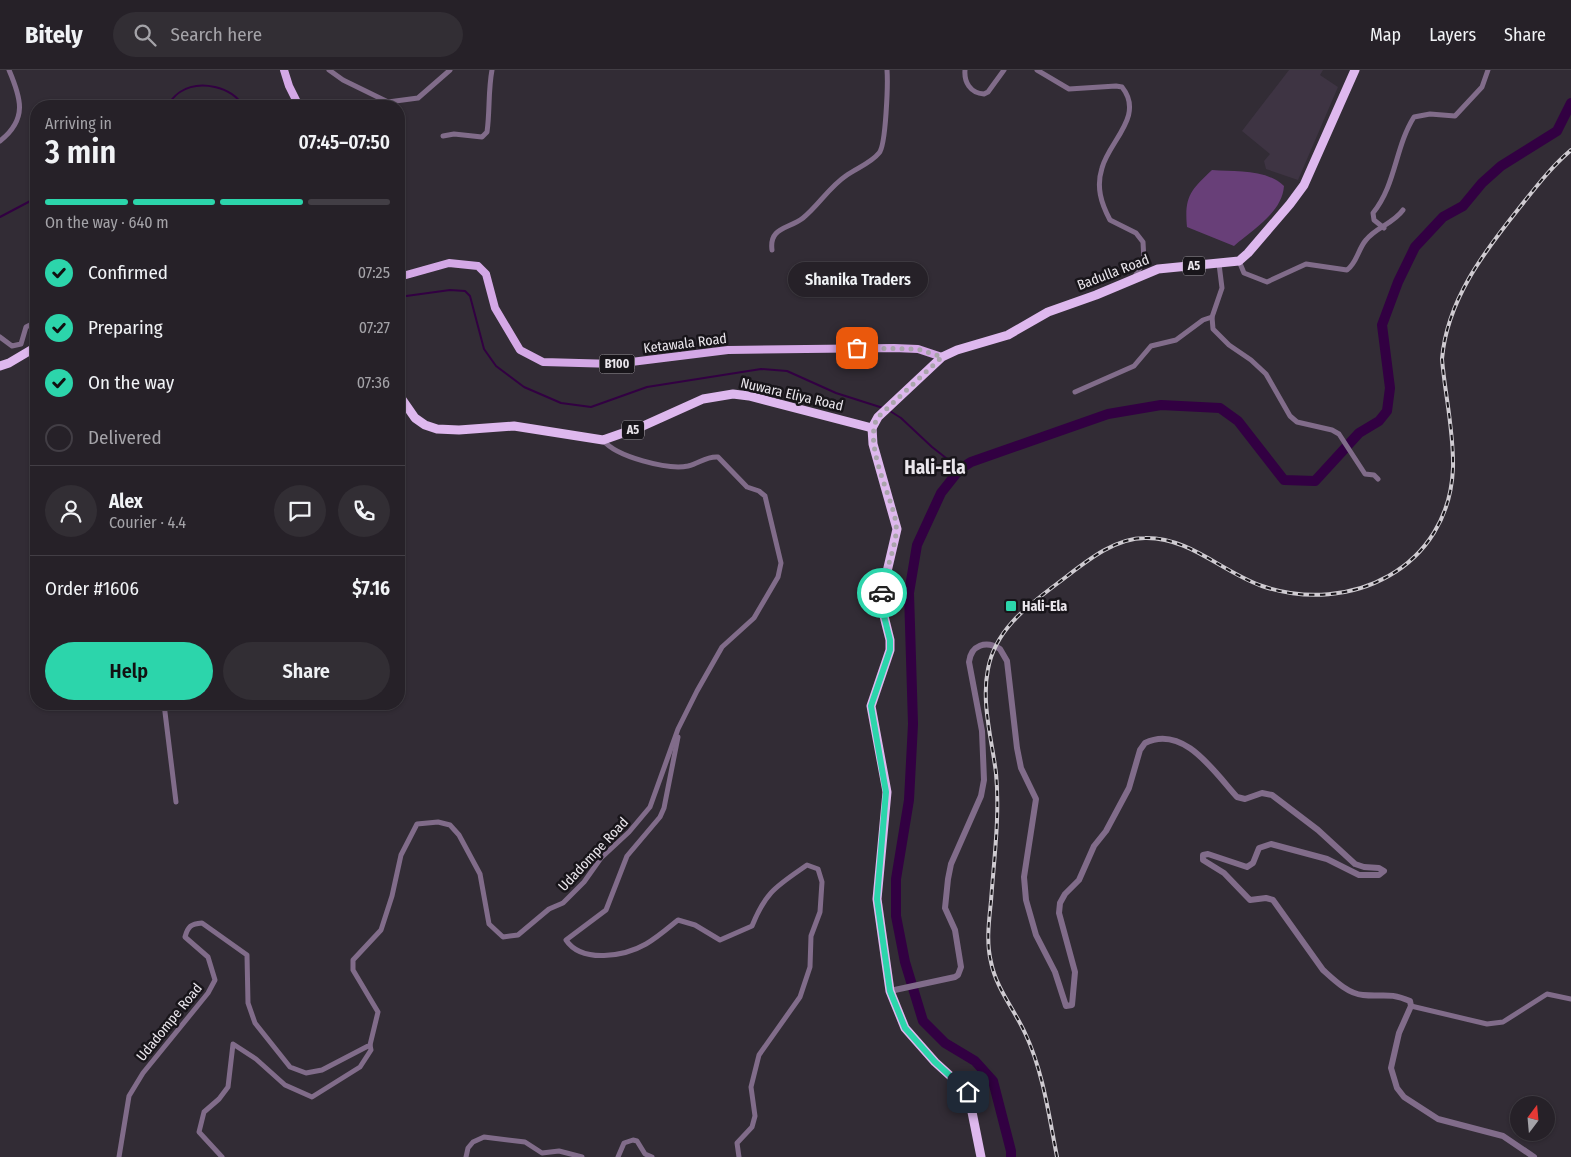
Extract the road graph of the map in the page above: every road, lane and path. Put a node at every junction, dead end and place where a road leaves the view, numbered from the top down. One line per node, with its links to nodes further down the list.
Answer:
1 (9, 70): 16 (street)
2 (284, 70): 12 (main road)
3 (329, 70): 13 (street)
4 (450, 70): 14 (street)
5 (492, 70): 15 (street)
6 (887, 70): 19 (street)
7 (965, 70): 8 (street)
8 (1004, 70)
9 (1037, 70): 23 (street)
10 (1355, 70): 20 (highway)
11 (1488, 70): 18 (street)
12 (296, 100)
13 (384, 100)
14 (403, 100)
15 (443, 136)
16 (0, 141)
17 (1403, 210): 18 (street)
18 (1384, 228): 20 (street)
19 (772, 250)
20 (1239, 261): 21 (highway, Badulla Road / A5)
21 (1219, 264): 23 (highway, Badulla Road / A5); 24 (street)
22 (405, 275): 28 (main road, Ketawala Road / B100)
23 (1134, 279): 28 (highway, Badulla Road / A5)
24 (1212, 317): 30 (street); 34 (street)
25 (30, 325): 26 (street)
26 (0, 337)
27 (30, 351): 29 (highway)
28 (942, 357): 32 (highway, Badulla Road / A5)
29 (0, 366)
30 (1074, 392)
31 (405, 404): 33 (highway, Nuwara Eliya Road / A5)
32 (872, 428): 33 (highway, Nuwara Eliya Road / A5); 38 (highway)
33 (603, 440): 36 (street, Udadompe Road)
34 (1378, 479)
35 (165, 710): 37 (street)
36 (678, 729): 41 (street, Udadompe Road); 48 (street)
37 (176, 802)
38 (890, 991): 40 (street); 49 (highway)
39 (1571, 999): 40 (street)
40 (1411, 1006): 50 (street)
41 (370, 1045): 42 (street, Udadompe Road); 43 (street)
42 (119, 1157)
43 (222, 1157)
44 (466, 1157): 45 (street)
45 (582, 1157)
46 (618, 1157): 47 (street)
47 (652, 1157)
48 (739, 1157)
49 (982, 1157)
50 (1534, 1157)

